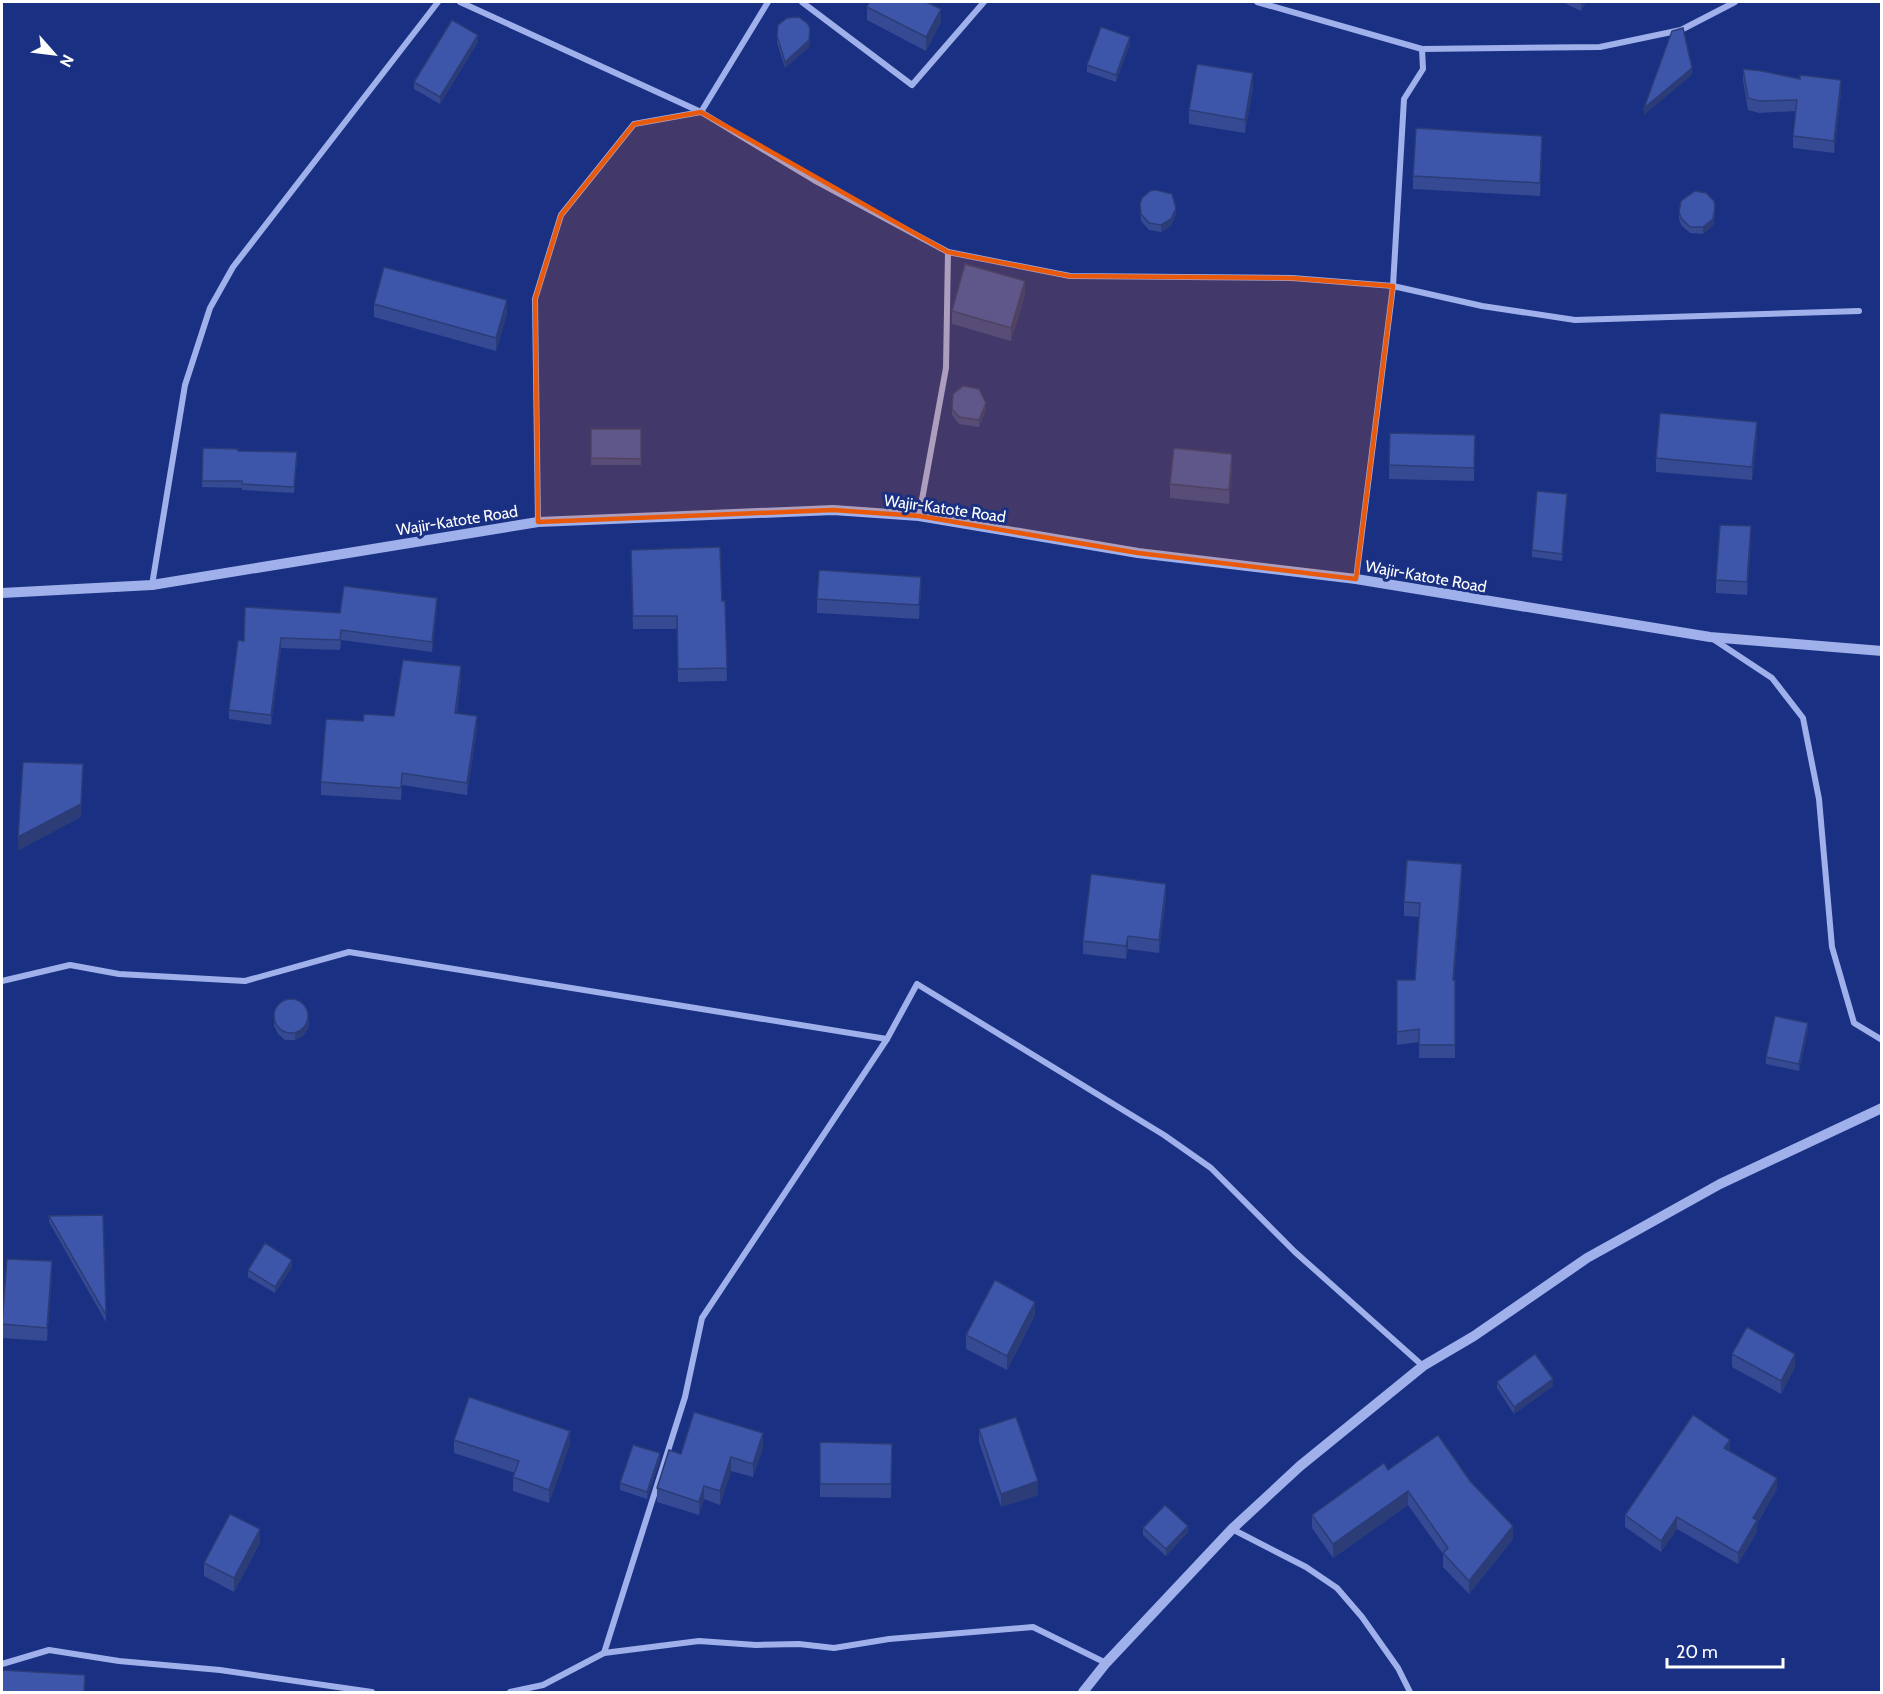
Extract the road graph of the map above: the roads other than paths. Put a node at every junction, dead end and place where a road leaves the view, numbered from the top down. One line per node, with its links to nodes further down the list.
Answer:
1 (438, 2): 16 (street)
2 (460, 2): 9 (street)
3 (768, 2): 9 (street)
4 (802, 2): 5 (street)
5 (984, 2)
6 (1257, 2): 8 (street)
7 (1735, 2): 8 (street)
8 (1422, 49): 11 (street)
9 (701, 112): 10 (street); 14 (street)
10 (948, 252): 11 (street); 13 (street)
11 (1393, 286): 12 (street); 15 (street)
12 (1859, 311)
13 (919, 516): 14 (street, Wajir-Katote Road); 15 (street, Wajir-Katote Road)
14 (537, 522): 16 (street, Wajir-Katote Road)
15 (1356, 579): 18 (street, Wajir-Katote Road)
16 (152, 585): 17 (street, Wajir-Katote Road)
17 (2, 593)
18 (1710, 637): 19 (street, Wajir-Katote Road); 22 (street)
19 (1881, 651)
20 (2, 981): 21 (street)
21 (887, 1039): 24 (street); 26 (street)
22 (1881, 1040)
23 (1881, 1108): 24 (street)
24 (1422, 1366): 25 (street)
25 (1232, 1529): 27 (street); 32 (street)
26 (604, 1653): 27 (street); 30 (street)
27 (1106, 1663): 31 (street)
28 (2, 1664): 29 (street)
29 (372, 1692)
30 (510, 1692)
31 (1083, 1692)
32 (1410, 1692)

